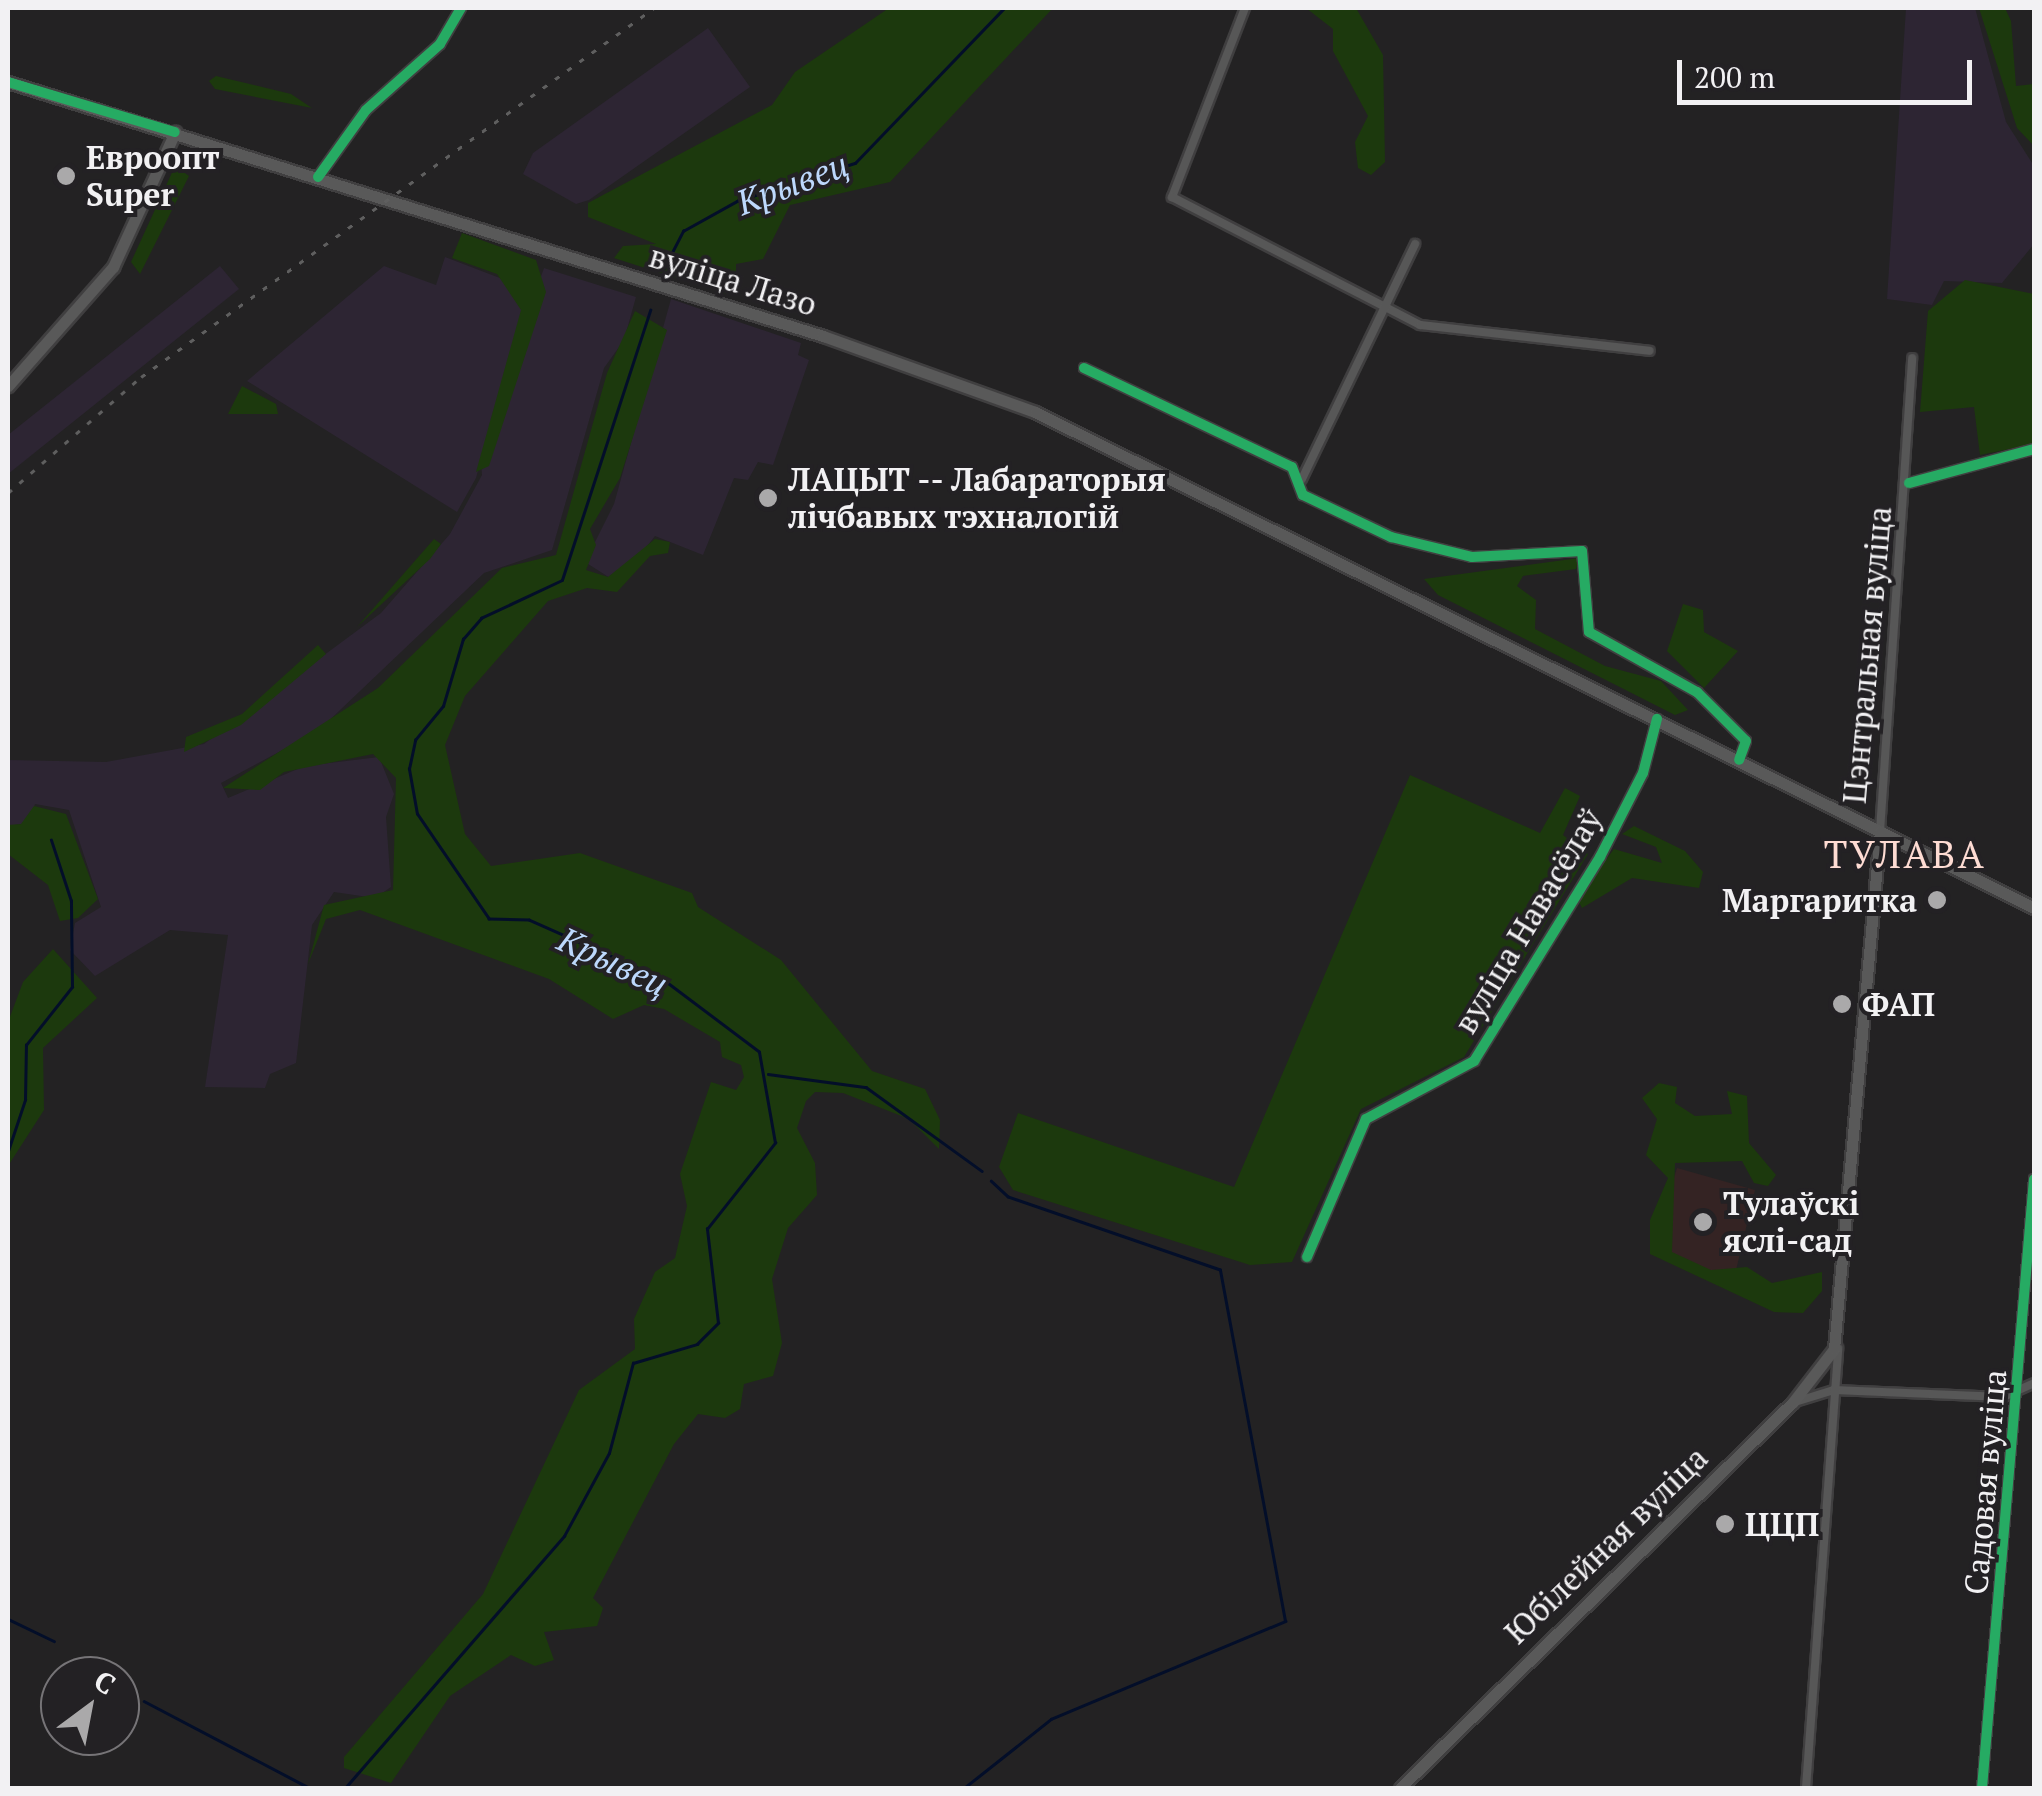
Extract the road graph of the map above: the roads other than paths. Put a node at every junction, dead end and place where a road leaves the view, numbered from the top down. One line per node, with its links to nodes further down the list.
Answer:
1 (461, 8): 5 (street)
2 (1246, 8): 7 (street)
3 (8, 82): 4 (main road, вуліца Лазо)
4 (174, 132): 5 (main road, вуліца Лазо); 11 (main road)
5 (318, 177): 15 (main road, вуліца Лазо)
6 (1415, 244): 7 (street)
7 (1386, 313): 8 (street); 13 (street)
8 (1650, 351)
9 (1912, 358): 14 (street, Цэнтральная вуліца)
10 (1084, 368): 13 (street)
11 (8, 386)
12 (2034, 449): 14 (street)
13 (1302, 480): 16 (street)
14 (1909, 483): 17 (street, Цэнтральная вуліца)
15 (1657, 720): 16 (main road, вуліца Лазо); 20 (street, вуліца Навасёлаў)
16 (1739, 760): 17 (main road, вуліца Лазо)
17 (1880, 831): 18 (main road, вуліца Лазо); 21 (main road, Цэнтральная вуліца)
18 (2034, 908)
19 (2034, 1179): 23 (street, Садовая вуліца)
20 (1307, 1256)
21 (1839, 1334): 24 (street, Цэнтральная вуліца); 25 (main road, Юбілейная вуліца)
22 (2034, 1383): 23 (street)
23 (2019, 1388): 24 (street); 28 (street, Садовая вуліца)
24 (1834, 1390): 25 (street); 27 (street, Цэнтральная вуліца)
25 (1793, 1402): 26 (main road, Юбілейная вуліца)
26 (1400, 1788)
27 (1806, 1788)
28 (1982, 1788)

